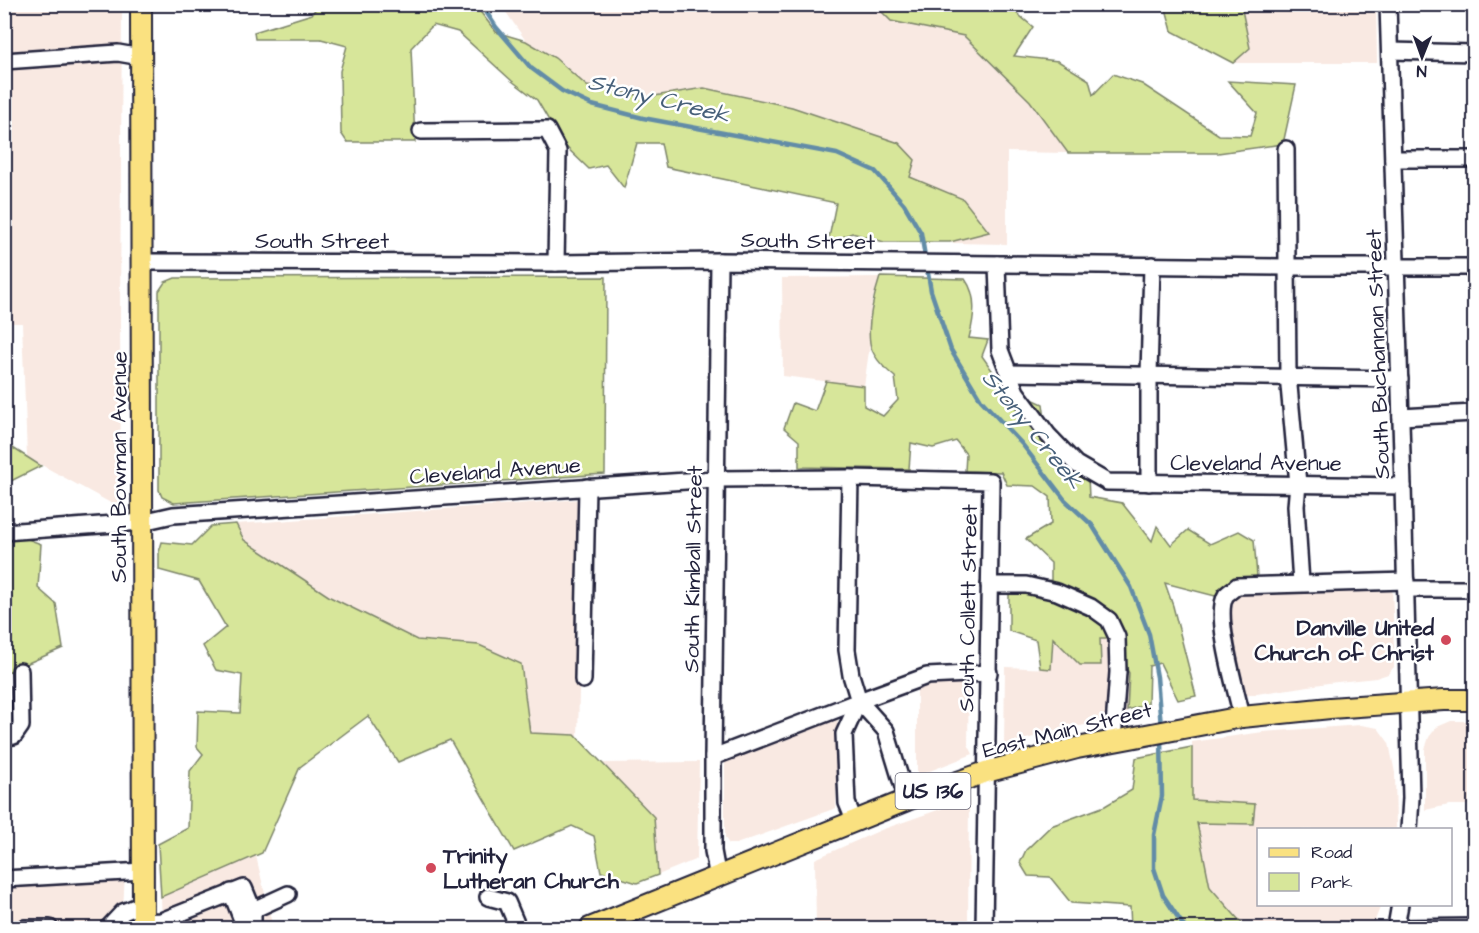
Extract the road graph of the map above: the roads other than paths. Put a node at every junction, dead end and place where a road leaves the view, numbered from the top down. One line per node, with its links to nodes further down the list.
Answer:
1 (141, 4): 5 (main road, South Bowman Avenue)
2 (1388, 4): 3 (street, South Buchannan Street)
3 (1390, 51): 4 (street); 9 (street, South Buchannan Street)
4 (1474, 53)
5 (141, 57): 6 (street); 12 (main road, South Bowman Avenue)
6 (4, 61)
7 (421, 131): 13 (street)
8 (1286, 149): 17 (street)
9 (1393, 159): 10 (street); 16 (street, South Buchannan Street)
10 (1474, 159)
11 (719, 261): 13 (street, South Street); 14 (street, South Street); 26 (street, South Kimball Street)
12 (142, 262): 13 (street, South Street); 32 (main road, South Bowman Avenue)
13 (556, 263)
14 (997, 264): 15 (street, South Street); 19 (street)
15 (1152, 265): 17 (street, South Street); 20 (street)
16 (1396, 266): 17 (street, South Street); 18 (street, South Street); 22 (street, South Buchannan Street)
17 (1287, 267): 21 (street)
18 (1474, 267)
19 (1008, 373): 20 (street); 28 (street, Cleveland Avenue)
20 (1149, 374): 21 (street); 28 (street)
21 (1288, 375): 22 (street); 29 (street)
22 (1400, 379): 24 (street, South Buchannan Street)
23 (1474, 413): 24 (street)
24 (1401, 417): 30 (street, South Buchannan Street)
25 (850, 478): 26 (street, Cleveland Avenue); 27 (street, Cleveland Avenue); 42 (street)
26 (716, 479): 31 (street, Cleveland Avenue); 47 (street, South Kimball Street)
27 (991, 481): 35 (street, South Collett Street)
28 (1149, 483): 29 (street, Cleveland Avenue)
29 (1298, 484): 30 (street, Cleveland Avenue); 34 (street)
30 (1403, 486): 36 (street, South Buchannan Street)
31 (587, 487): 32 (street, Cleveland Avenue); 40 (street)
32 (142, 522): 33 (street, Cleveland Avenue); 52 (main road, South Bowman Avenue)
33 (4, 532)
34 (1301, 583): 36 (street); 44 (street)
35 (989, 585): 39 (street, South Collett Street); 46 (street)
36 (1406, 585): 37 (street); 43 (street, South Buchannan Street)
37 (1474, 589)
38 (20, 671): 45 (street)
39 (989, 673): 42 (street); 48 (street, South Collett Street)
40 (583, 680)
41 (1474, 700): 43 (main road, East Main Street / US 136)
42 (859, 701): 47 (street); 49 (street); 50 (street)
43 (1409, 703): 44 (main road, East Main Street / US 136); 51 (street, South Buchannan Street)
44 (1242, 717): 46 (main road, East Main Street / US 136)
45 (4, 737)
46 (1113, 740): 48 (main road, East Main Street / US 136)
47 (712, 757): 53 (street, South Kimball Street)
48 (986, 772): 49 (main road, East Main Street / US 136); 68 (street, South Collett Street)
49 (907, 800): 50 (main road, East Main Street / US 136)
50 (854, 820): 53 (main road, East Main Street / US 136)
51 (1409, 828)
52 (143, 872): 54 (street); 60 (main road, South Bowman Avenue)
53 (718, 878): 67 (main road, East Main Street / US 136)
54 (4, 879)
55 (231, 892): 59 (street); 60 (street); 65 (street)
56 (288, 894): 59 (street)
57 (488, 897): 66 (street)
58 (1400, 906): 69 (street)
59 (253, 910): 65 (street)
60 (143, 918): 64 (street)
61 (1474, 927): 69 (street)
62 (24, 928): 63 (street)
63 (50, 928)
64 (108, 928)
65 (251, 928)
66 (518, 928)
67 (590, 928)
68 (984, 928)
69 (1396, 928)

